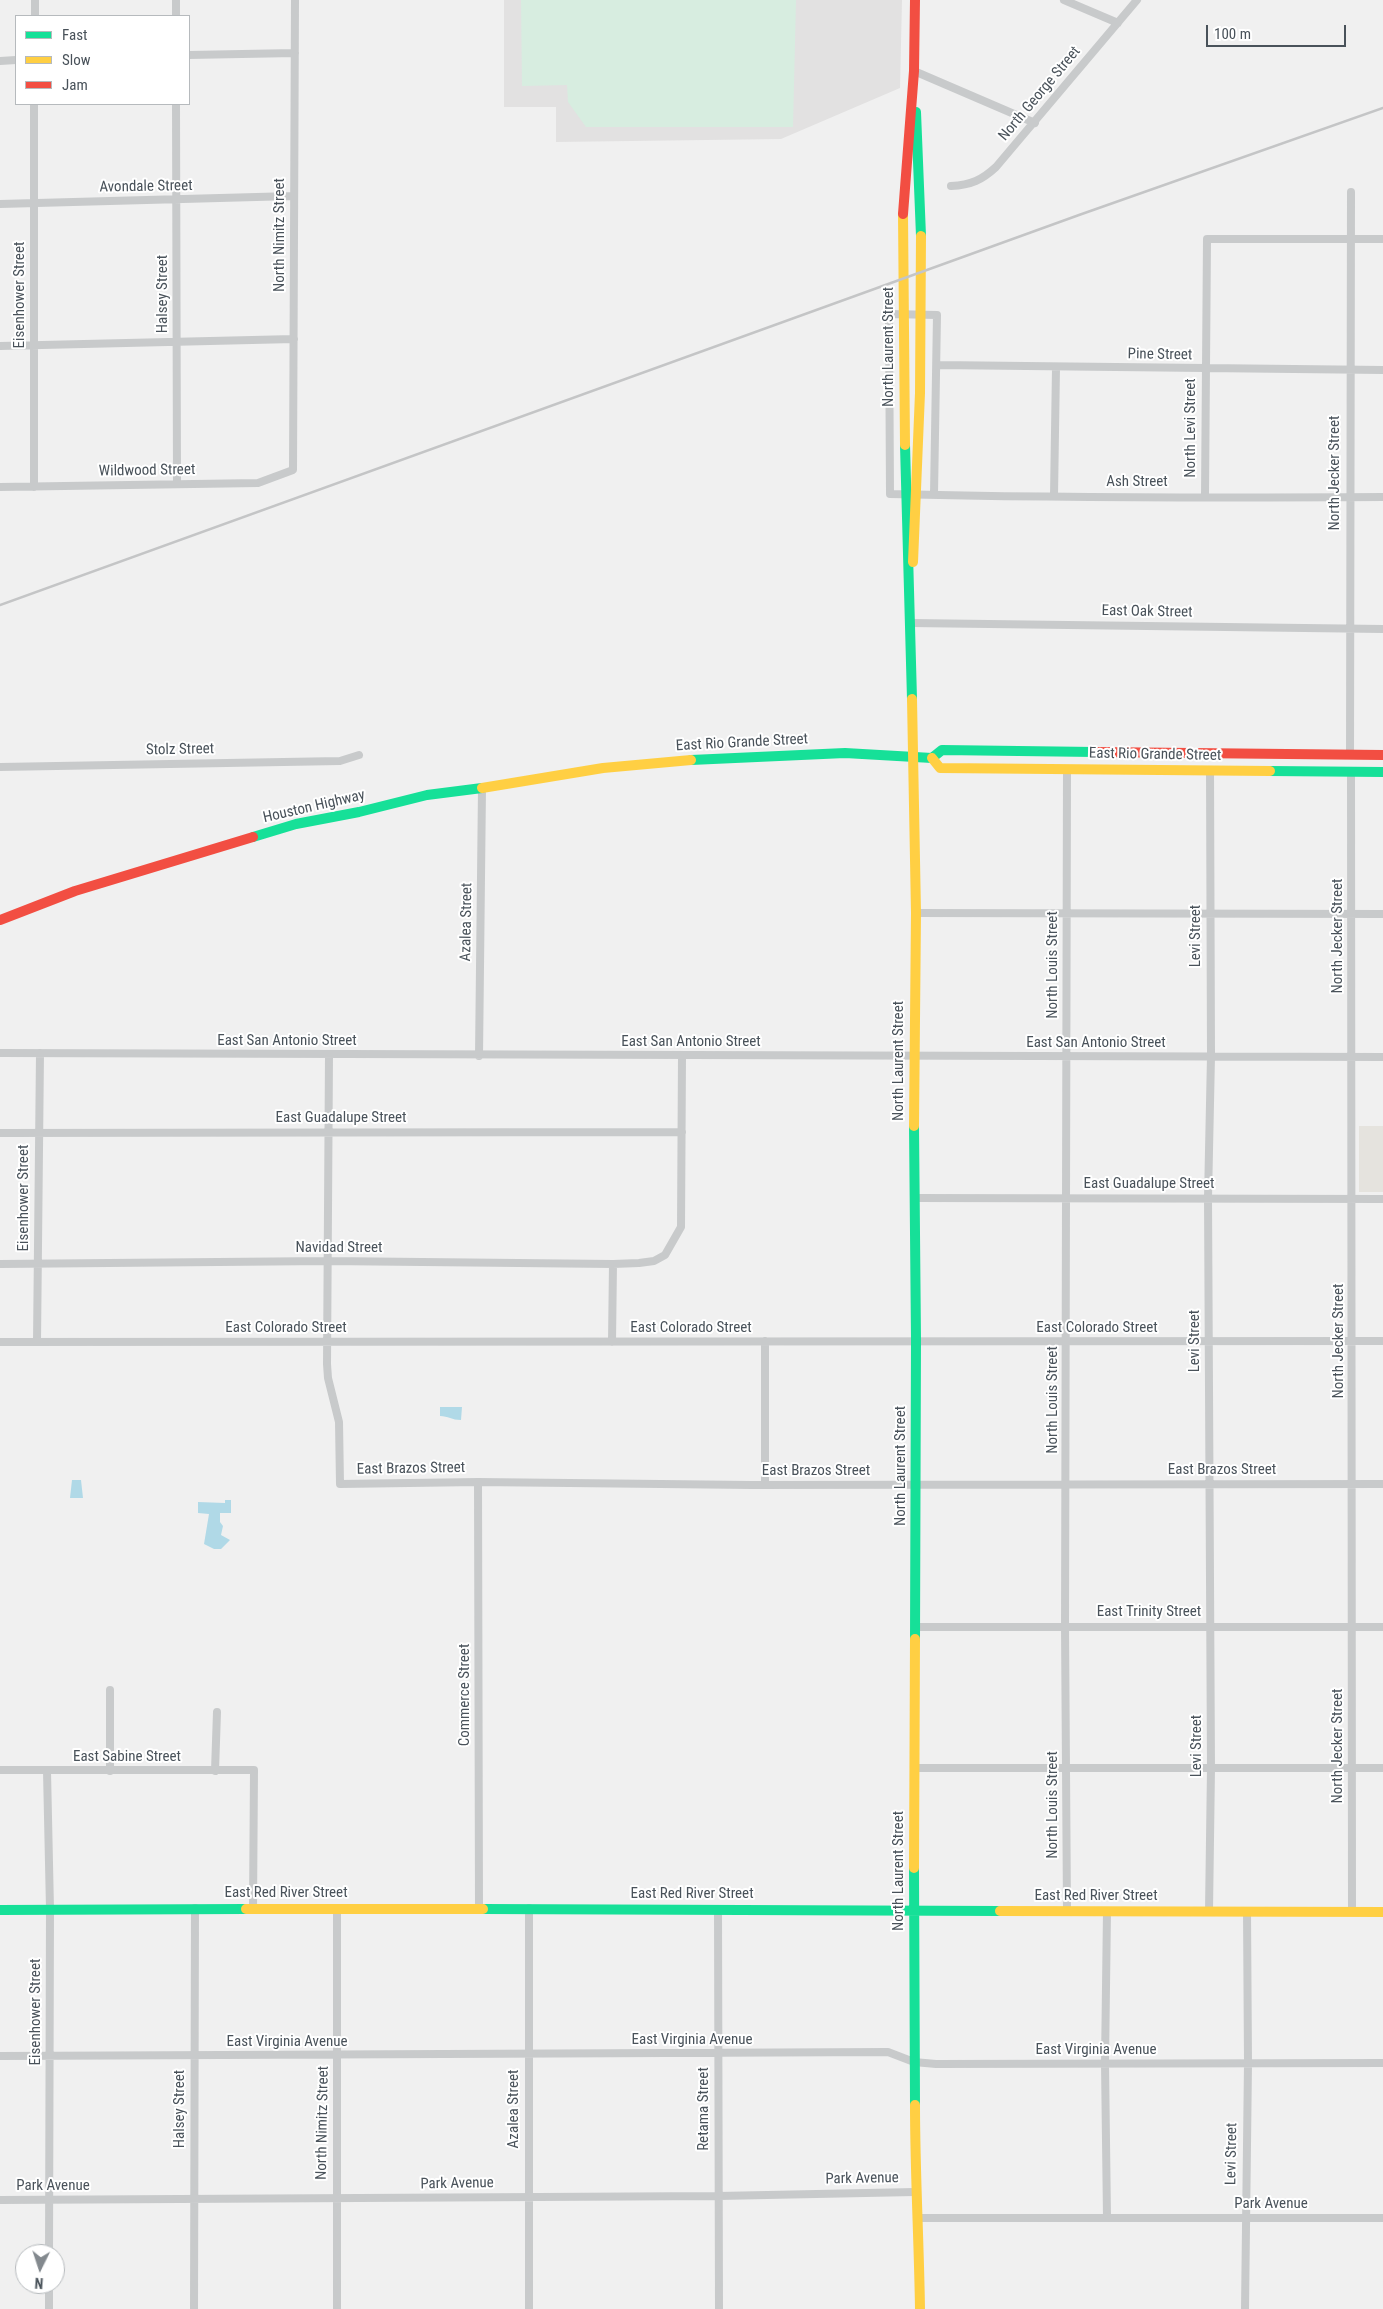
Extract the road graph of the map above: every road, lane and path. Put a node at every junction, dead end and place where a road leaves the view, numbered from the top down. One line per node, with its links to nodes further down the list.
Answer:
1 (35, 0): 7 (street)
2 (176, 0): 8 (street)
3 (295, 0): 10 (street, North Nimitz Street)
4 (915, 0): 14 (main road, North Laurent Street)
5 (1064, 0): 9 (street)
6 (1137, 0): 9 (street, North George Street)
7 (35, 15)
8 (176, 15)
9 (1118, 23): 17 (street, North George Street)
10 (294, 53): 11 (street); 20 (street, North Nimitz Street)
11 (190, 55)
12 (0, 60): 13 (street)
13 (15, 60)
14 (914, 71): 17 (street); 39 (main road, North Laurent Street); 41 (main road, North Laurent Street)
15 (34, 105): 23 (street, Eisenhower Street)
16 (176, 105): 21 (street, Halsey Street)
17 (1035, 123): 18 (street, North George Street)
18 (951, 186)
19 (1351, 192): 24 (street, North Jecker Street)
20 (293, 196): 21 (street, Avondale Street); 26 (street, North Nimitz Street)
21 (176, 200): 23 (street, Avondale Street); 27 (street, Halsey Street)
22 (0, 204): 23 (street, Avondale Street)
23 (35, 204): 28 (street, Eisenhower Street)
24 (1350, 238): 25 (street); 32 (street, North Levi Street); 33 (street, North Jecker Street)
25 (1383, 239)
26 (294, 339): 27 (street); 35 (street, North Nimitz Street)
27 (177, 341): 28 (street); 36 (street, Halsey Street)
28 (34, 345): 29 (street); 38 (street, Eisenhower Street)
29 (0, 346)
30 (937, 365): 31 (street, Pine Street); 39 (street, Ash Street); 40 (street)
31 (1056, 368): 32 (street, Pine Street); 42 (street)
32 (1206, 369): 33 (street, Pine Street); 43 (street, North Levi Street)
33 (1349, 370): 34 (street, Pine Street); 44 (street, North Jecker Street)
34 (1383, 370)
35 (293, 470): 36 (street, Wildwood Street)
36 (177, 484): 38 (street, Wildwood Street)
37 (0, 487): 38 (street, Wildwood Street)
38 (34, 487)
39 (905, 494): 41 (street, Ash Street); 46 (main road, North Laurent Street)
40 (934, 494): 41 (street, Ash Street); 42 (street, Ash Street)
41 (917, 495): 46 (main road, North Laurent Street)
42 (1054, 496): 43 (street, Ash Street)
43 (1204, 496): 44 (street, Ash Street)
44 (1349, 497): 45 (street, Ash Street); 47 (street, North Jecker Street)
45 (1383, 497)
46 (910, 623): 47 (street, East Oak Street); 52 (main road, North Laurent Street)
47 (1349, 628): 48 (street, East Oak Street); 49 (street, North Jecker Street)
48 (1383, 629)
49 (1350, 754): 51 (main road, East Rio Grande Street); 53 (main road, East Rio Grande Street)
50 (359, 755): 55 (street, Stolz Street)
51 (1383, 755)
52 (913, 758): 53 (main road, East Rio Grande Street); 54 (main road, East Rio Grande Street); 61 (main road, North Laurent Street)
53 (932, 758): 56 (main road, East Rio Grande Street)
54 (644, 764): 60 (main road, Houston Highway)
55 (0, 767)
56 (1067, 769): 57 (main road, East Rio Grande Street); 63 (street, North Louis Street)
57 (1210, 771): 58 (main road, East Rio Grande Street); 62 (street, Levi Street)
58 (1351, 772): 59 (main road, East Rio Grande Street); 64 (street, North Jecker Street)
59 (1383, 772)
60 (482, 788): 66 (main road, Houston Highway); 70 (street, Azalea Street)
61 (916, 913): 63 (street); 72 (main road, North Laurent Street)
62 (1210, 913): 63 (street); 64 (street); 73 (street, Levi Street)
63 (1067, 914): 74 (street, North Louis Street)
64 (1352, 914): 65 (street); 75 (street, North Jecker Street)
65 (1383, 914)
66 (0, 920)
67 (0, 1053): 68 (street, East San Antonio Street)
68 (40, 1053): 69 (street, East San Antonio Street); 77 (street, Eisenhower Street)
69 (329, 1055): 70 (street, East San Antonio Street); 78 (street)
70 (479, 1056): 71 (street, East San Antonio Street)
71 (682, 1056): 72 (street, East San Antonio Street); 79 (street)
72 (913, 1056): 74 (street, East San Antonio Street); 81 (main road, North Laurent Street)
73 (1210, 1056): 74 (street, East San Antonio Street); 75 (street, East San Antonio Street); 83 (street, Levi Street)
74 (1066, 1057): 82 (street, North Louis Street)
75 (1352, 1058): 76 (street, East San Antonio Street); 84 (street, North Jecker Street)
76 (1383, 1058)
77 (38, 1132): 78 (street, East Guadalupe Street); 80 (street, East Guadalupe Street); 88 (street, Eisenhower Street)
78 (328, 1132): 79 (street, East Guadalupe Street); 86 (street)
79 (682, 1132): 89 (street, Navidad Street)
80 (0, 1133)
81 (915, 1198): 82 (street, East Guadalupe Street); 90 (main road, North Laurent Street)
82 (1066, 1198): 83 (street, East Guadalupe Street); 94 (street, North Louis Street)
83 (1208, 1198): 84 (street, East Guadalupe Street); 99 (street, Levi Street)
84 (1352, 1199): 85 (street, East Guadalupe Street); 91 (street, North Jecker Street)
85 (1383, 1199)
86 (327, 1261): 88 (street, Navidad Street); 89 (street, Navidad Street); 97 (street)
87 (0, 1264): 88 (street, Navidad Street)
88 (37, 1264): 96 (street, Eisenhower Street)
89 (613, 1264): 98 (street)
90 (916, 1340): 93 (street, East Colorado Street); 94 (street, East Colorado Street); 102 (main road, North Laurent Street)
91 (1353, 1340): 92 (street, East Colorado Street); 99 (street, East Colorado Street); 104 (street, North Jecker Street)
92 (1383, 1340)
93 (765, 1341): 98 (street, East Colorado Street); 106 (street)
94 (1067, 1341): 99 (street, East Colorado Street); 101 (street, North Louis Street)
95 (0, 1342): 96 (street, East Colorado Street)
96 (37, 1342): 97 (street, East Colorado Street)
97 (328, 1342): 98 (street, East Colorado Street); 100 (street, East Brazos Street)
98 (612, 1342)
99 (1209, 1342): 103 (street, Levi Street)
100 (478, 1482): 106 (street, East Brazos Street); 125 (street, Commerce Street)
101 (1067, 1483): 102 (street, East Brazos Street); 103 (street, East Brazos Street); 107 (street, North Louis Street)
102 (916, 1484): 106 (street, East Brazos Street); 109 (main road, North Laurent Street)
103 (1209, 1484): 104 (street, East Brazos Street); 108 (street, Levi Street)
104 (1352, 1484): 105 (street, East Brazos Street); 110 (street, North Jecker Street)
105 (1383, 1484)
106 (765, 1485)
107 (1066, 1626): 108 (street, East Trinity Street); 109 (street, East Trinity Street); 118 (street, North Louis Street)
108 (1210, 1626): 110 (street, East Trinity Street); 115 (street, Levi Street)
109 (915, 1627): 114 (main road, North Laurent Street)
110 (1352, 1627): 111 (street, East Trinity Street); 116 (street, North Jecker Street)
111 (1383, 1627)
112 (110, 1690): 122 (street)
113 (216, 1712): 120 (street)
114 (914, 1768): 118 (street); 131 (main road, North Laurent Street)
115 (1211, 1768): 116 (street); 118 (street); 132 (street, Levi Street)
116 (1352, 1768): 117 (street); 136 (street, North Jecker Street)
117 (1383, 1768)
118 (1066, 1769): 134 (street, North Louis Street)
119 (0, 1770): 121 (street, East Sabine Street)
120 (215, 1770): 122 (street, East Sabine Street); 128 (street, East Sabine Street)
121 (47, 1771): 122 (street, East Sabine Street); 127 (street, Eisenhower Street)
122 (110, 1771)
123 (195, 1908): 127 (main road, East Red River Street); 128 (main road, East Red River Street); 140 (street, Halsey Street)
124 (337, 1908): 125 (main road, East Red River Street); 128 (main road, East Red River Street); 142 (street, North Nimitz Street)
125 (479, 1908): 126 (main road, East Red River Street)
126 (529, 1908): 129 (main road, East Red River Street); 138 (street, Azalea Street)
127 (50, 1909): 130 (main road, East Red River Street); 143 (street, Eisenhower Street)
128 (253, 1909)
129 (718, 1909): 131 (main road, East Red River Street); 139 (street, Retama Street)
130 (0, 1910)
131 (914, 1910): 134 (main road, East Red River Street); 144 (main road, North Laurent Street)
132 (1209, 1910): 133 (main road, East Red River Street); 135 (main road, East Red River Street)
133 (1247, 1910): 136 (main road, East Red River Street); 145 (street, Levi Street)
134 (1067, 1911): 135 (main road, East Red River Street)
135 (1107, 1911): 147 (street)
136 (1352, 1911): 137 (main road, East Red River Street)
137 (1383, 1912)
138 (528, 2054): 139 (street, East Virginia Avenue); 142 (street, East Virginia Avenue); 149 (street, Azalea Street)
139 (718, 2054): 144 (street, East Virginia Avenue); 150 (street, Retama Street)
140 (194, 2055): 142 (street, East Virginia Avenue); 143 (street, East Virginia Avenue); 151 (street, Halsey Street)
141 (0, 2056): 143 (street, East Virginia Avenue)
142 (338, 2056): 152 (street, North Nimitz Street)
143 (49, 2057): 154 (street, Eisenhower Street)
144 (914, 2062): 147 (street, East Virginia Avenue); 148 (main road, North Laurent Street)
145 (1248, 2063): 146 (street, East Virginia Avenue); 147 (street, East Virginia Avenue); 157 (street, Levi Street)
146 (1383, 2063)
147 (1105, 2064): 156 (street)
148 (915, 2192): 150 (street, Park Avenue); 155 (main road, North Laurent Street)
149 (528, 2196): 150 (street, Park Avenue); 152 (street, Park Avenue); 164 (street, Azalea Street)
150 (718, 2196): 165 (street, Retama Street)
151 (194, 2198): 152 (street, Park Avenue); 154 (street, Park Avenue); 162 (street, Halsey Street)
152 (336, 2199): 163 (street, North Nimitz Street)
153 (0, 2200): 154 (street, Park Avenue)
154 (49, 2201): 159 (street, Eisenhower Street)
155 (918, 2218): 156 (street, Park Avenue); 166 (main road, North Laurent Street)
156 (1107, 2218): 157 (street, Park Avenue)
157 (1245, 2218): 158 (street, Park Avenue); 167 (street, Levi Street)
158 (1383, 2218)
159 (49, 2244)
160 (49, 2294): 161 (street)
161 (49, 2309)
162 (194, 2309)
163 (337, 2309)
164 (530, 2309)
165 (719, 2309)
166 (920, 2309)
167 (1245, 2309)

